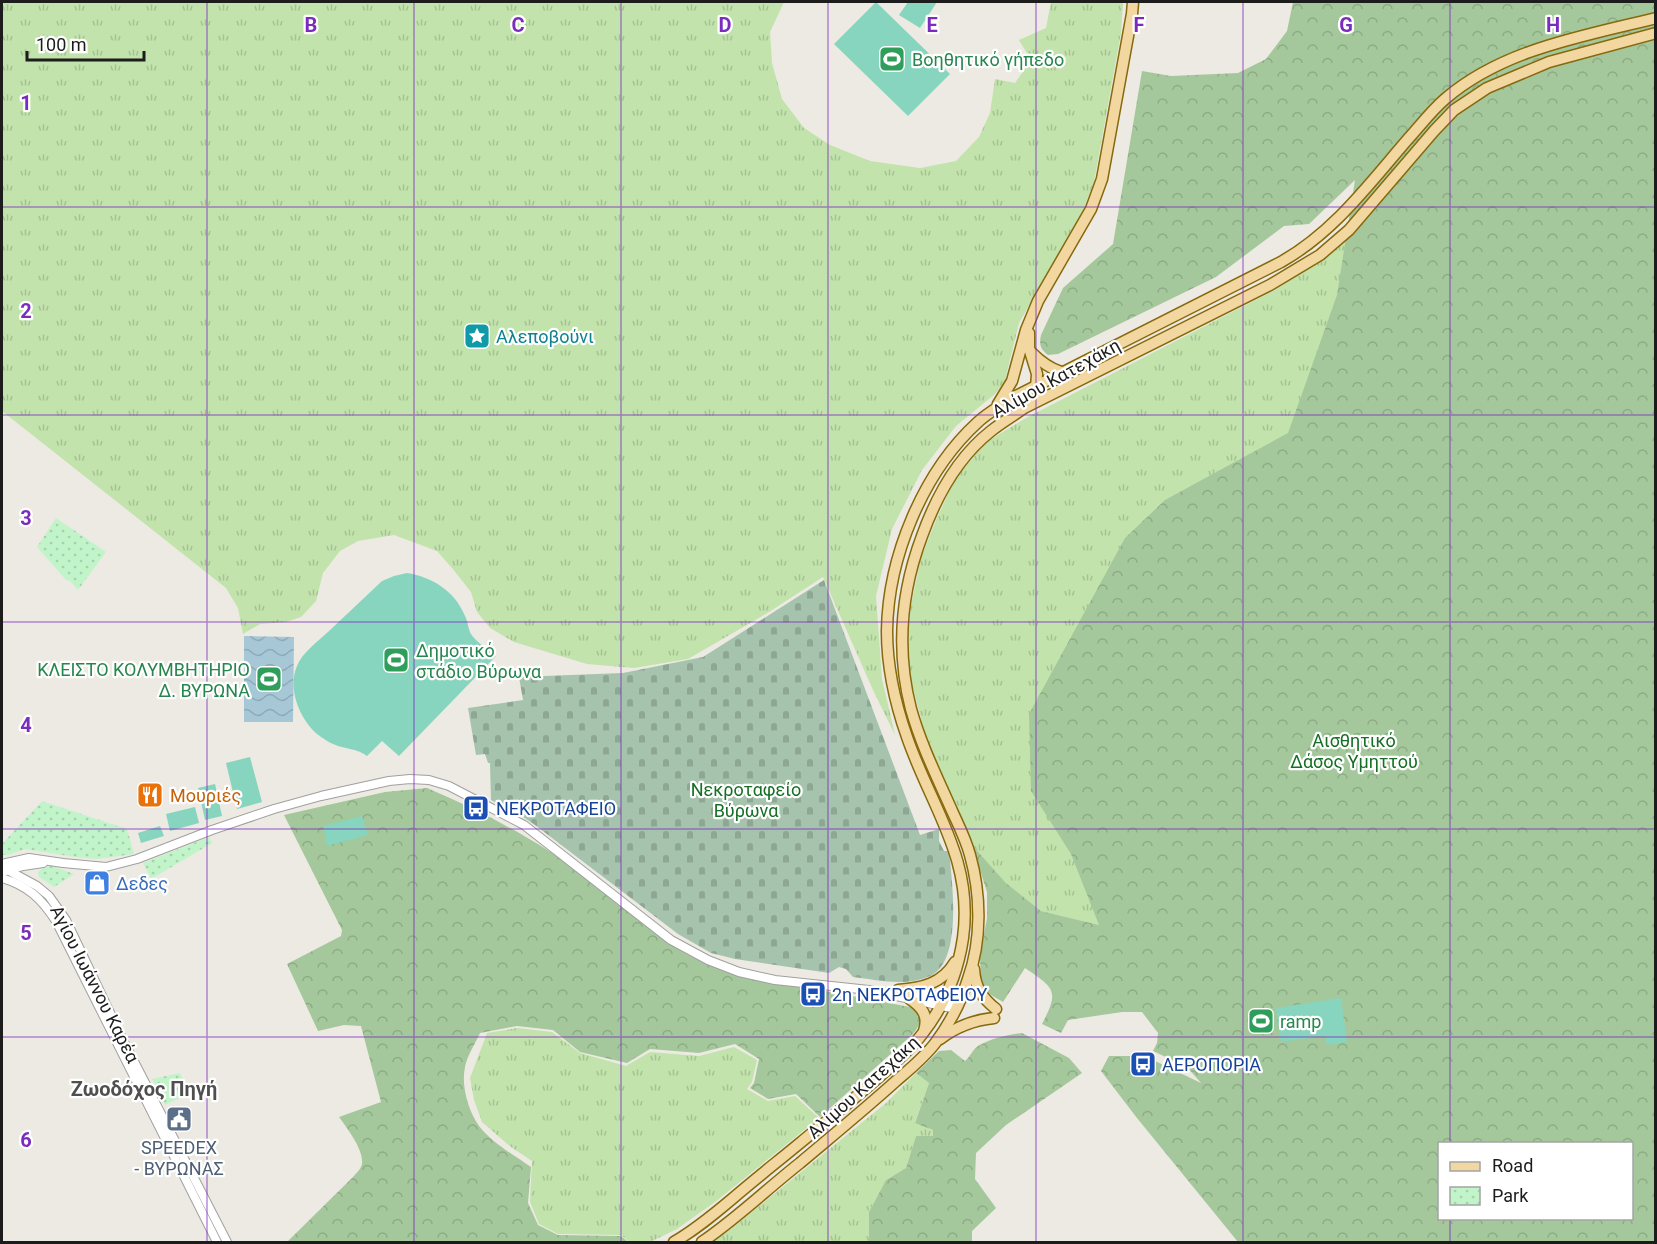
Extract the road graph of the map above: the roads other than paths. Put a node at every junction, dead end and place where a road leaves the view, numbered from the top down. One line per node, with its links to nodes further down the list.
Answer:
1 (1133, 2): 4 (main road)
2 (1656, 18): 6 (main road, Αλίμου Κατεχάκη)
3 (1656, 33): 8 (main road, Αλίμου Κατεχάκη)
4 (1030, 321): 5 (main road); 9 (main road)
5 (1031, 352): 6 (main road); 7 (main road)
6 (1061, 372): 7 (main road, Αλίμου Κατεχάκη)
7 (1038, 384): 8 (main road); 9 (main road, Αλίμου Κατεχάκη)
8 (1024, 408): 16 (main road, Αλίμου Κατεχάκη)
9 (994, 410): 15 (main road, Αλίμου Κατεχάκη)
10 (50, 862): 11 (street); 12 (street); 17 (street)
11 (38, 864): 12 (street); 14 (street)
12 (3, 868): 14 (street, Αγίου Ιωάννου Καρέα)
13 (2, 878): 24 (street, Αγίου Ιωάννου Καρέα)
14 (38, 886): 25 (street, Αγίου Ιωάννου Καρέα)
15 (960, 951): 18 (main road); 20 (main road, Αλίμου Κατεχάκη)
16 (974, 954): 21 (main road, Αλίμου Κατεχάκη); 23 (main road)
17 (869, 990): 18 (street); 19 (street)
18 (898, 990): 20 (street)
19 (910, 999): 20 (street); 22 (main road)
20 (942, 1002): 21 (street); 22 (main road, Αλίμου Κατεχάκη)
21 (958, 1005): 23 (main road, Αλίμου Κατεχάκη)
22 (923, 1034): 26 (main road, Αλίμου Κατεχάκη)
23 (935, 1042): 27 (main road, Αλίμου Κατεχάκη)
24 (217, 1242)
25 (227, 1242)
26 (674, 1242)
27 (702, 1242)

